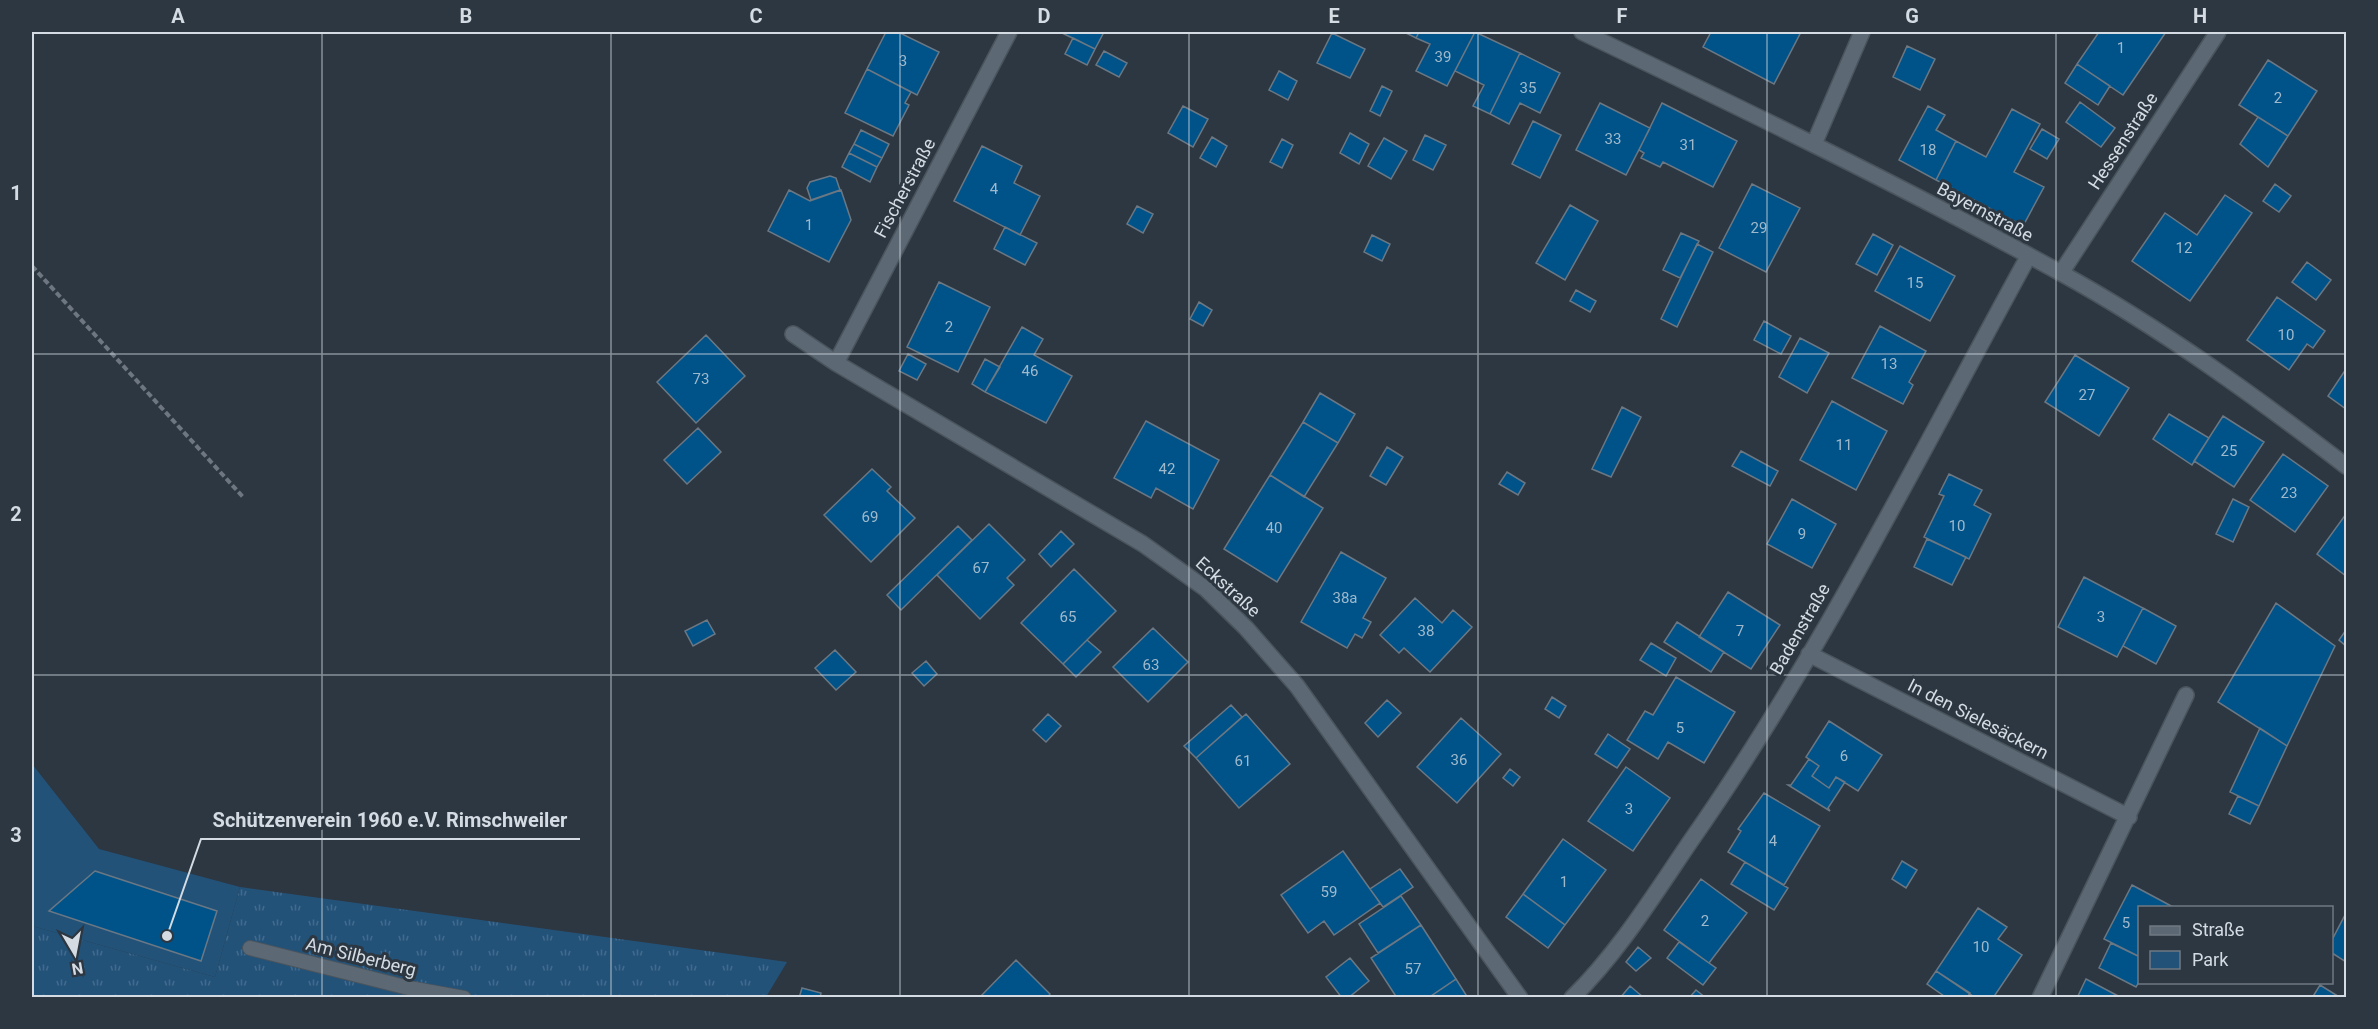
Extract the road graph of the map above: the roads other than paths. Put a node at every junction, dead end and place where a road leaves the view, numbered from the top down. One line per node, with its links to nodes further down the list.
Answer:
1 (1009, 32): 9 (street, Fischerstraße)
2 (1582, 32): 5 (street, Bayernstraße)
3 (1862, 32): 5 (street)
4 (2218, 32): 7 (street, Hessenstraße)
5 (1814, 144): 6 (street, Bayernstraße)
6 (2028, 257): 7 (street, Bayernstraße); 11 (street, Badenstraße)
7 (2061, 273): 10 (street, Bayernstraße)
8 (793, 334): 9 (street, Eckstraße)
9 (836, 363): 16 (street, Eckstraße)
10 (2346, 466)
11 (1809, 654): 13 (street, In den Sielesäckern); 17 (street, Badenstraße)
12 (2186, 695): 13 (street)
13 (2129, 817): 18 (street)
14 (250, 948): 15 (lane, Am Silberberg)
15 (464, 998)
16 (1520, 998)
17 (1572, 998)
18 (2040, 998)

